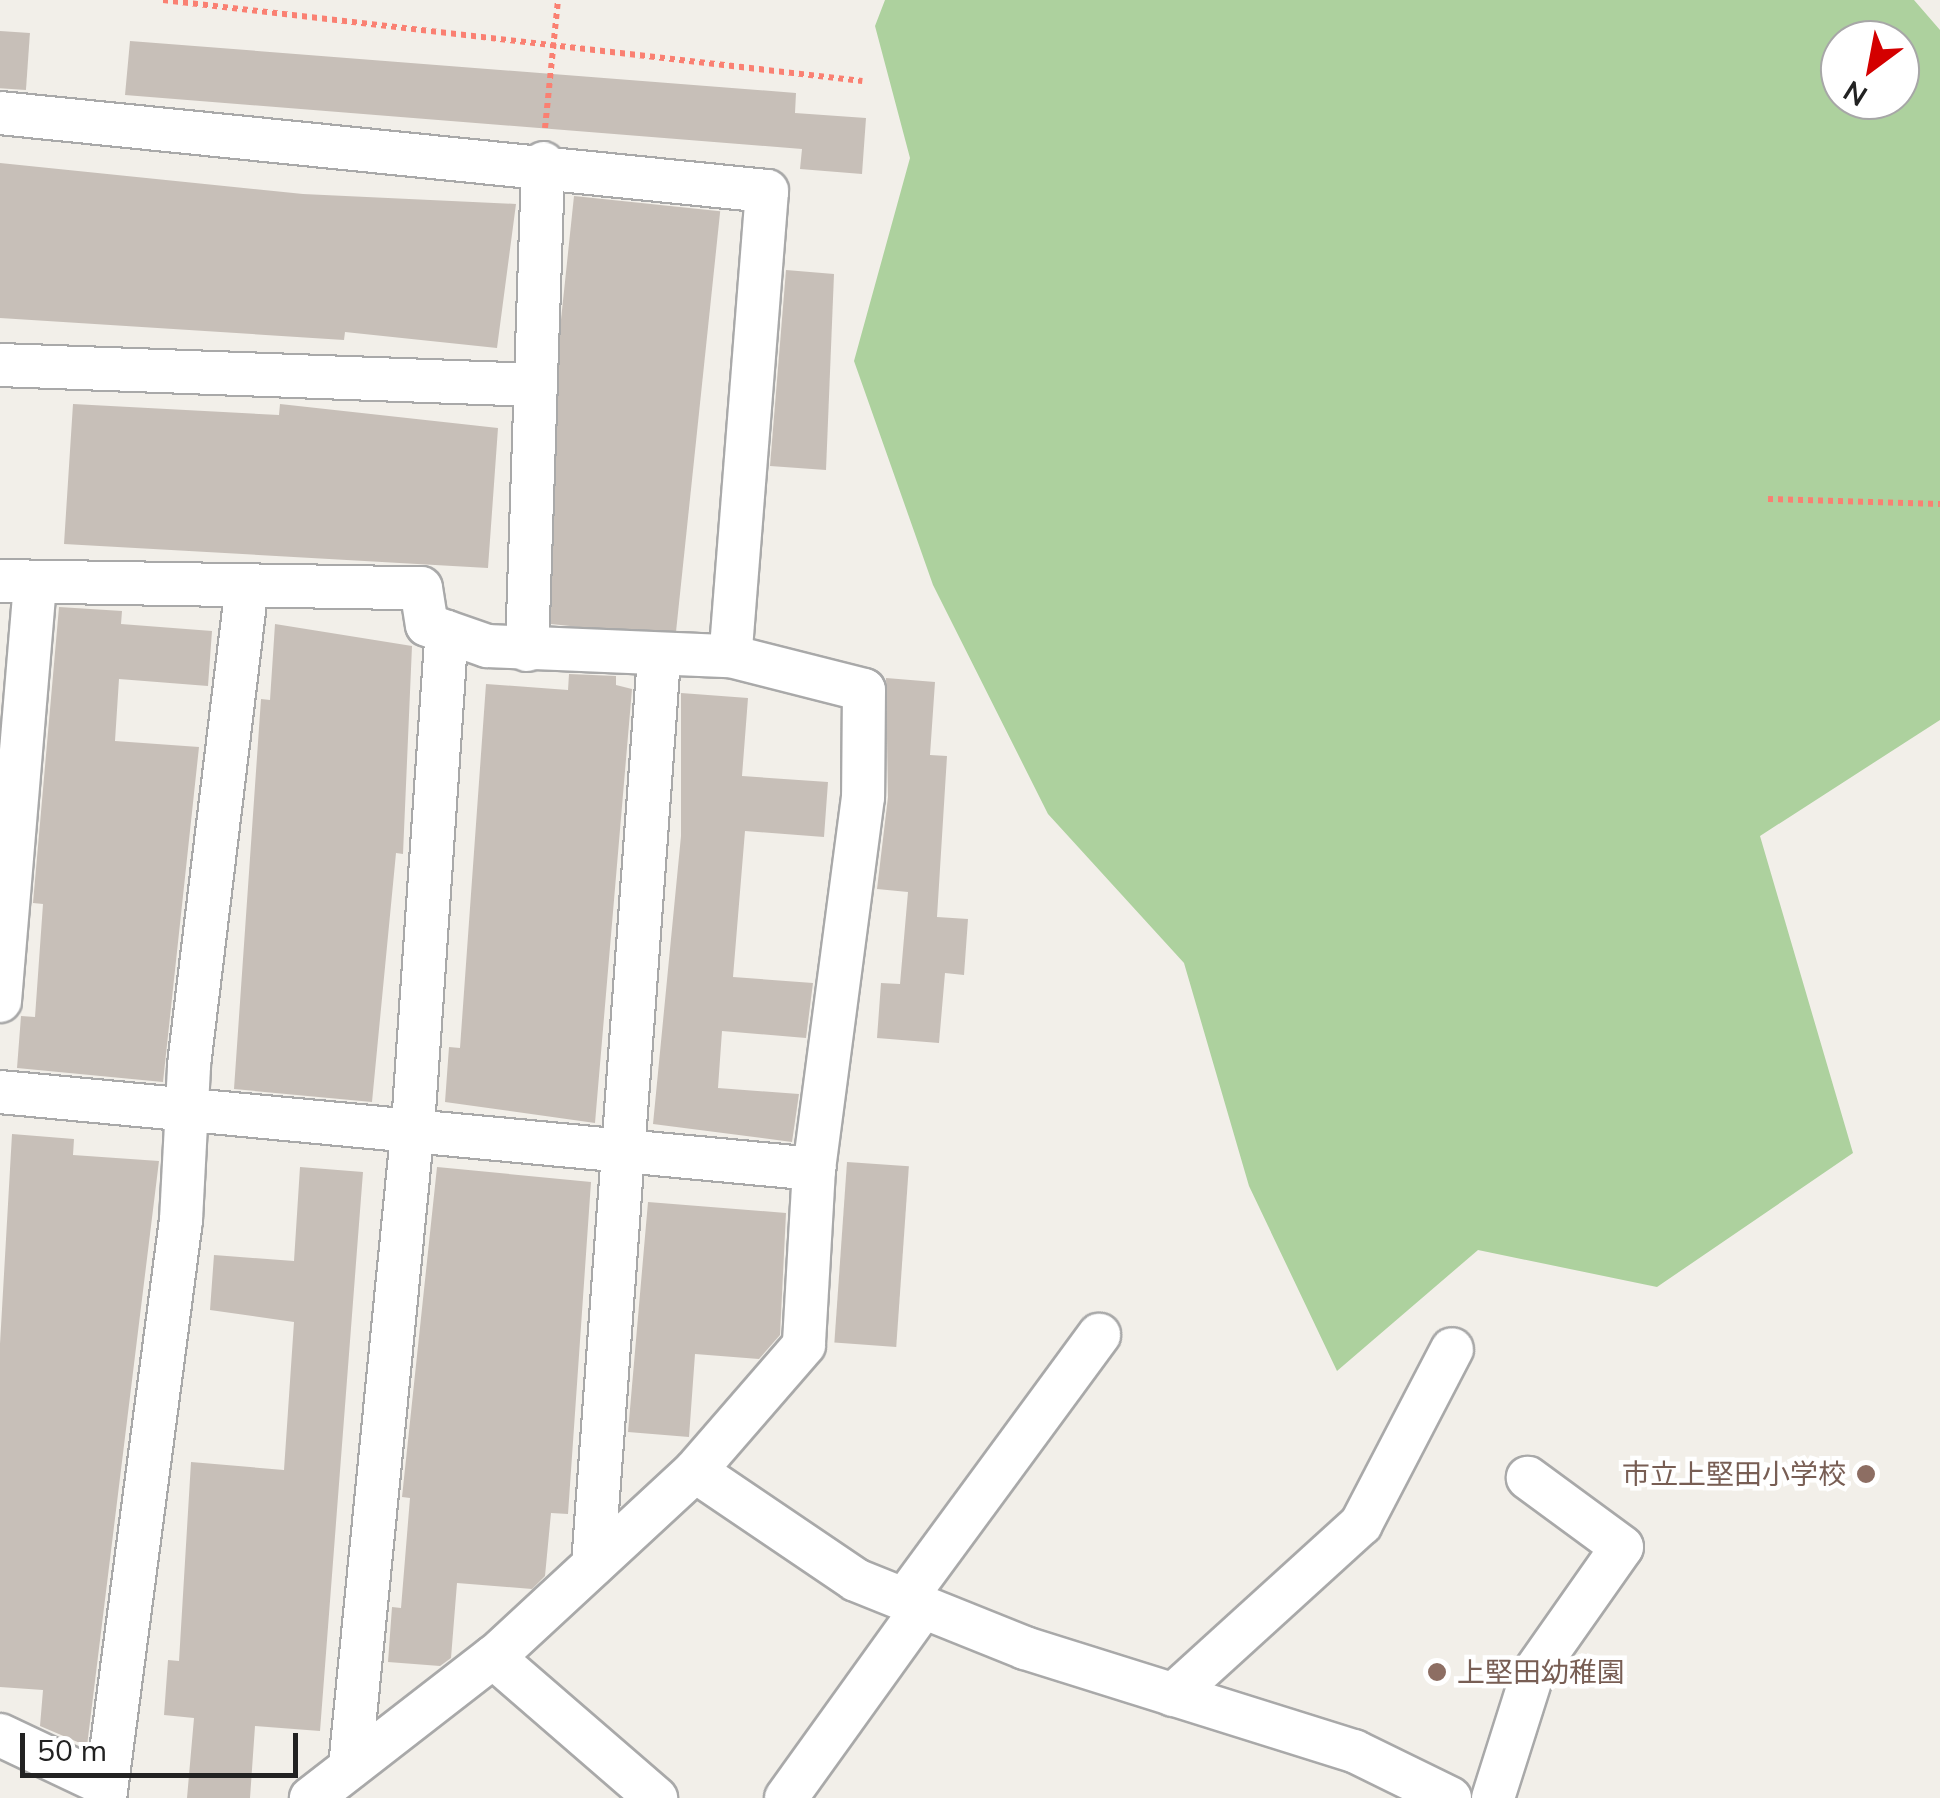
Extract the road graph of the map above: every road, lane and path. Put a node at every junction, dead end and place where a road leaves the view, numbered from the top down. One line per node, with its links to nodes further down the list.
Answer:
1 (164, 0): 3 (path)
2 (558, 0): 3 (path)
3 (553, 45): 4 (path); 6 (path)
4 (862, 82)
5 (0, 113): 6 (street)
6 (543, 164): 8 (street); 15 (street)
7 (0, 365): 8 (street)
8 (536, 385): 14 (street)
9 (1768, 499): 10 (path)
10 (1940, 504)
11 (17, 581): 12 (street); 17 (street)
12 (247, 586): 13 (street); 19 (street)
13 (448, 632): 14 (street); 20 (street)
14 (527, 650): 16 (street)
15 (730, 656): 16 (street); 22 (street)
16 (660, 657): 21 (street)
17 (0, 1001)
18 (0, 1092): 19 (street)
19 (192, 1110): 20 (street); 33 (street)
20 (414, 1126): 21 (street); 32 (street)
21 (626, 1149): 22 (street); 27 (street)
22 (814, 1169): 25 (street)
23 (1099, 1335): 28 (street)
24 (1452, 1349): 30 (street)
25 (695, 1471): 27 (street); 28 (street)
26 (1528, 1478): 38 (street)
27 (593, 1566): 29 (street)
28 (914, 1603): 30 (street); 36 (street)
29 (493, 1657): 32 (street); 35 (street)
30 (1173, 1695): 37 (street)
31 (0, 1735): 33 (street)
32 (350, 1768): 34 (street)
33 (106, 1792)
34 (311, 1798)
35 (656, 1798)
36 (786, 1798)
37 (1450, 1798)
38 (1493, 1798)

